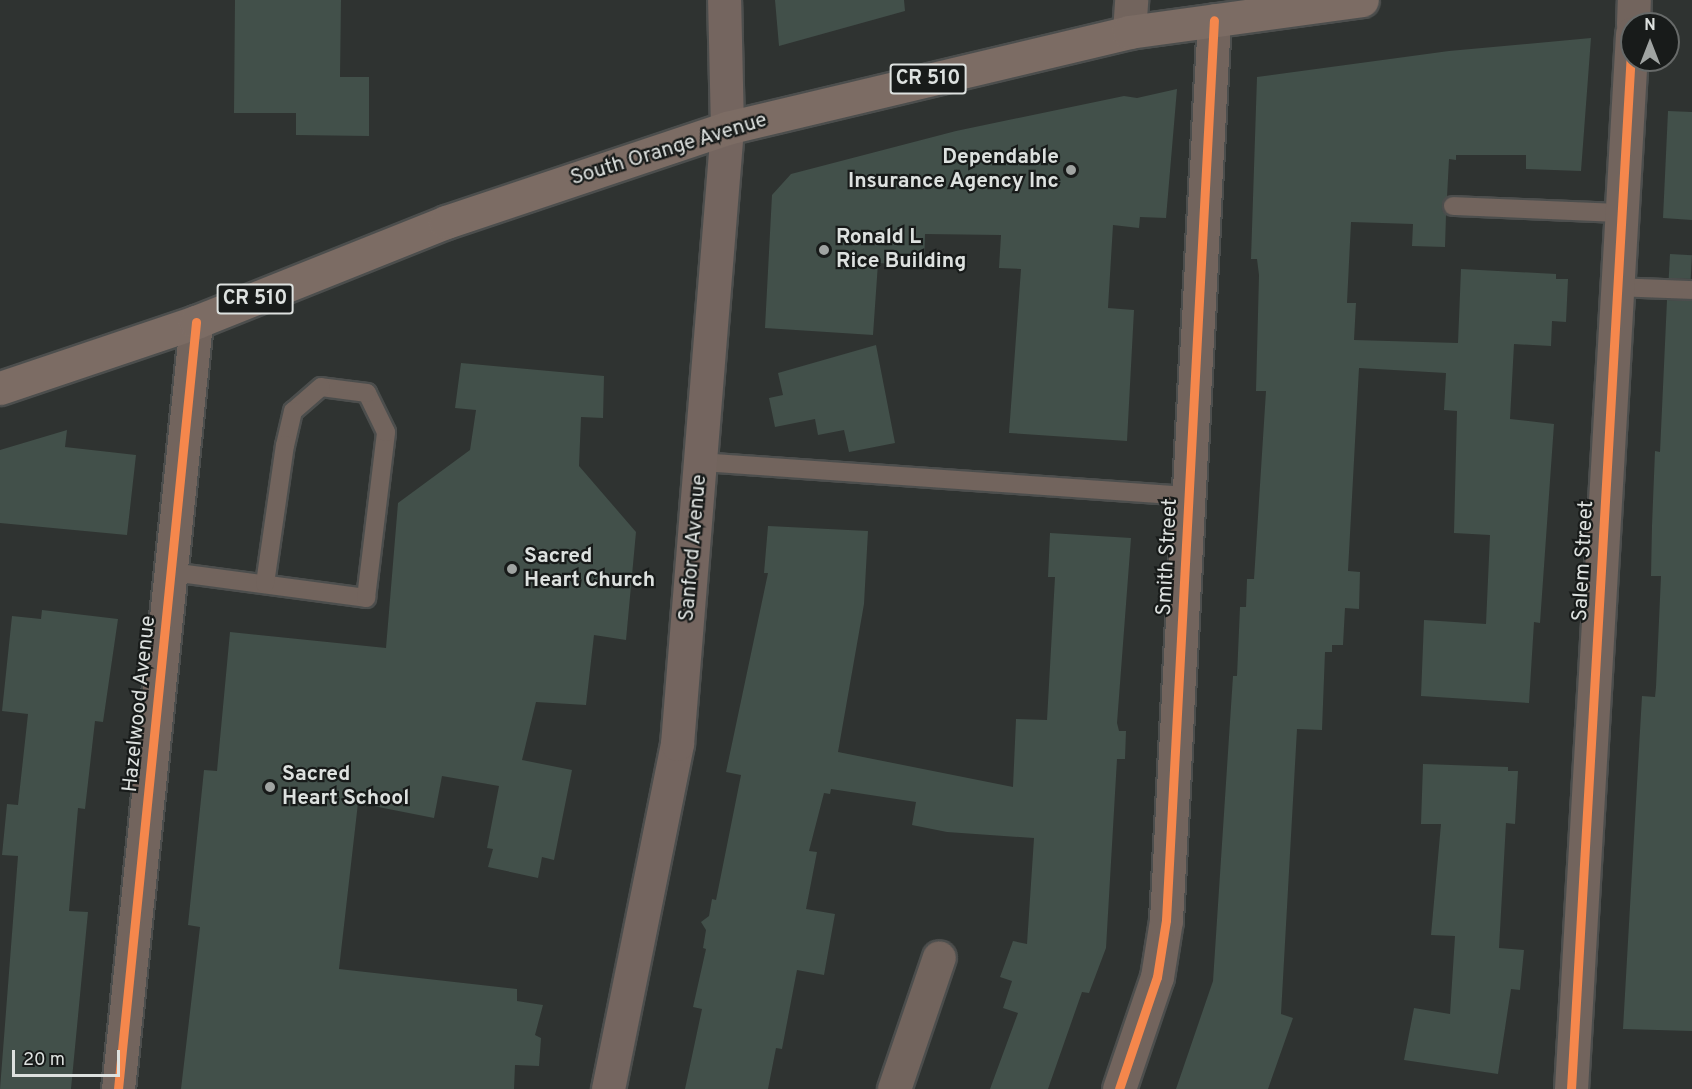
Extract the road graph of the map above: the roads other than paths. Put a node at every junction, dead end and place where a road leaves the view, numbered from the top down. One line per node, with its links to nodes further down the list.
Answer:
1 (724, 0): 7 (main road, Sanford Avenue)
2 (1131, 0): 5 (street)
3 (1362, 0): 4 (main road, South Orange Avenue / CR 510)
4 (1214, 20): 5 (main road, South Orange Avenue / CR 510); 15 (street, Smith Street)
5 (1129, 32): 7 (main road, South Orange Avenue / CR 510)
6 (1630, 72): 9 (street, Salem Street)
7 (727, 128): 12 (main road, South Orange Avenue / CR 510); 14 (main road, Sanford Avenue)
8 (1453, 206): 9 (lane)
9 (1622, 213): 10 (street, Salem Street)
10 (1617, 287): 11 (lane); 23 (street, Salem Street)
11 (1692, 290)
12 (196, 322): 13 (main road, South Orange Avenue / CR 510); 16 (street, Hazelwood Avenue)
13 (0, 388)
14 (701, 462): 15 (lane); 20 (main road, Sanford Avenue)
15 (1189, 496): 22 (street, Smith Street)
16 (172, 572): 17 (lane); 19 (street, Hazelwood Avenue)
17 (265, 584): 17 (lane)
18 (939, 957): 21 (street)
19 (118, 1089)
20 (608, 1089)
21 (894, 1089)
22 (1119, 1089)
23 (1571, 1089)

